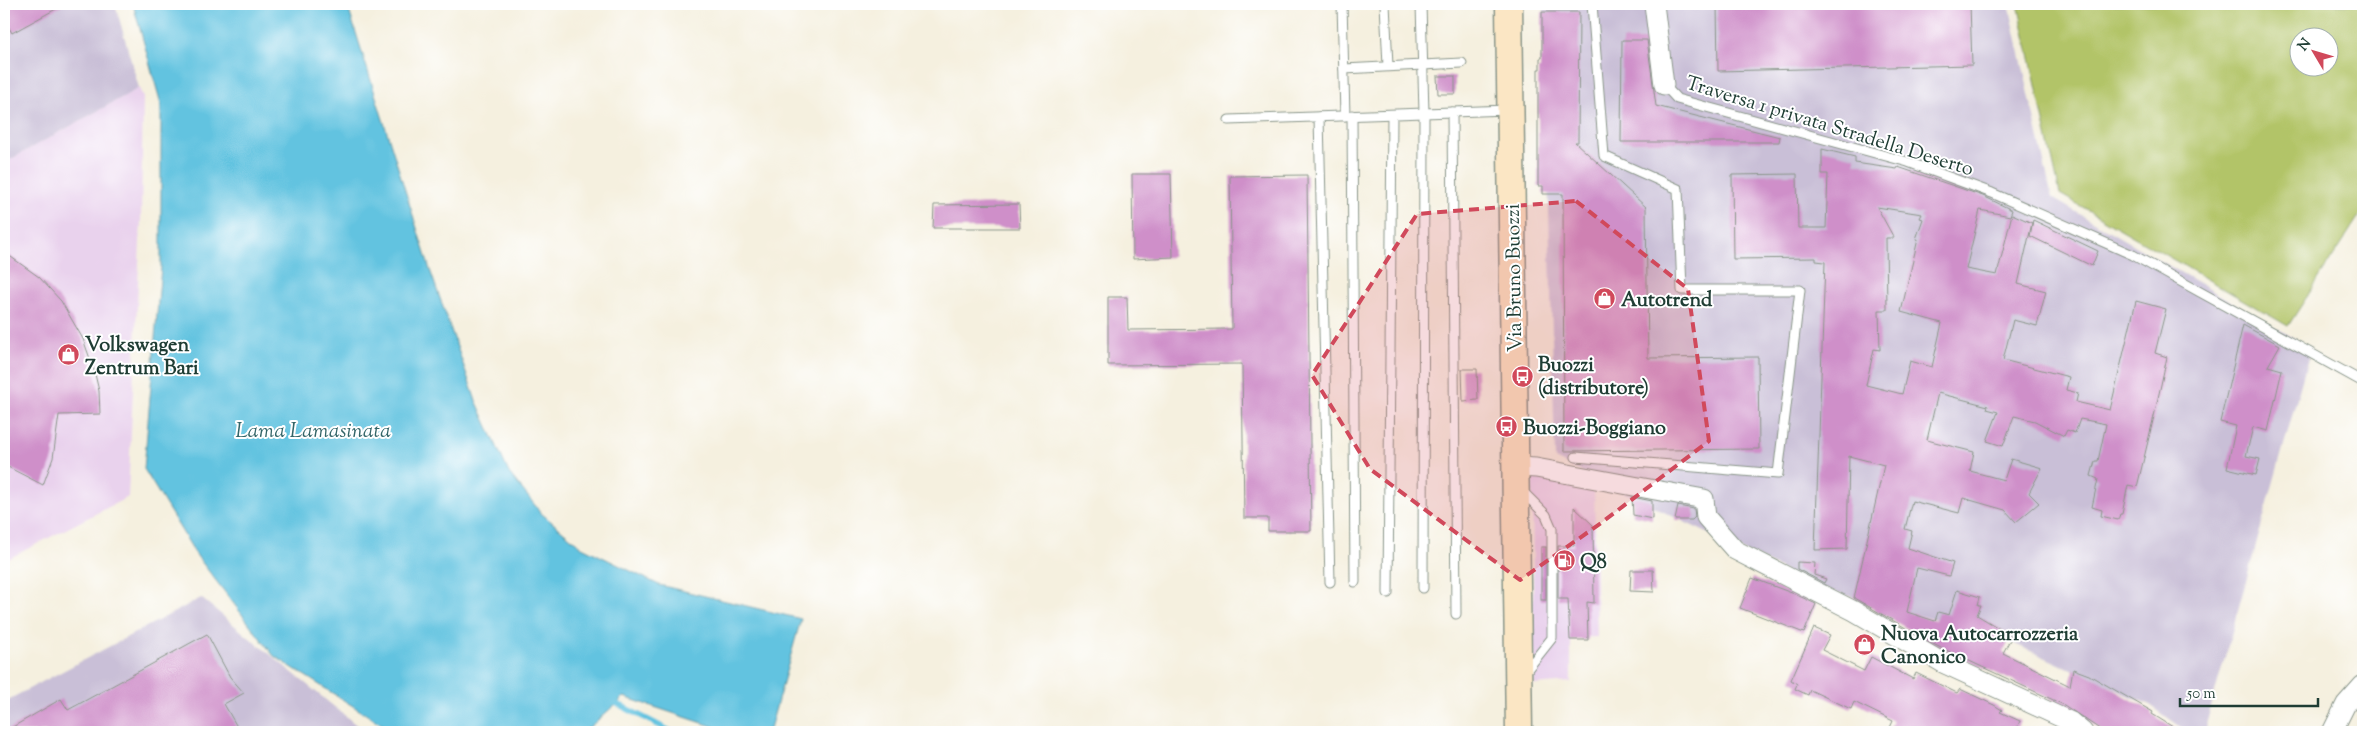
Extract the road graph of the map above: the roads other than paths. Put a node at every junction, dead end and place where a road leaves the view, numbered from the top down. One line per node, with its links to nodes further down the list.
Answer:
1 (1342, 4): 10 (lane)
2 (1385, 4): 9 (lane)
3 (1421, 4): 8 (lane)
4 (1509, 4): 12 (main road, Via Bruno Buozzi)
5 (1592, 4): 20 (lane)
6 (1654, 4): 11 (street)
7 (1462, 63): 8 (lane)
8 (1423, 65): 9 (lane); 14 (lane)
9 (1388, 66): 10 (lane)
10 (1344, 69): 16 (lane)
11 (1664, 85): 19 (lane, Traversa 1 privata Stradella Deserto)
12 (1510, 110): 13 (lane); 21 (main road, Via Bruno Buozzi)
13 (1452, 112): 14 (lane); 26 (lane)
14 (1424, 114): 15 (lane); 24 (lane)
15 (1392, 115): 16 (lane); 25 (lane)
16 (1348, 116): 17 (lane); 23 (lane)
17 (1319, 117): 18 (lane); 22 (lane)
18 (1229, 120)
19 (2363, 382)
20 (1576, 457)
21 (1516, 475): 27 (main road, Via Bruno Buozzi); 27 (lane); 30 (street)
22 (1330, 582)
23 (1355, 582)
24 (1423, 588)
25 (1388, 593)
26 (1456, 614)
27 (1518, 672): 29 (main road, Via Bruno Buozzi)
28 (2363, 684): 31 (street)
29 (1519, 732)
30 (2083, 732)
31 (2332, 732)

